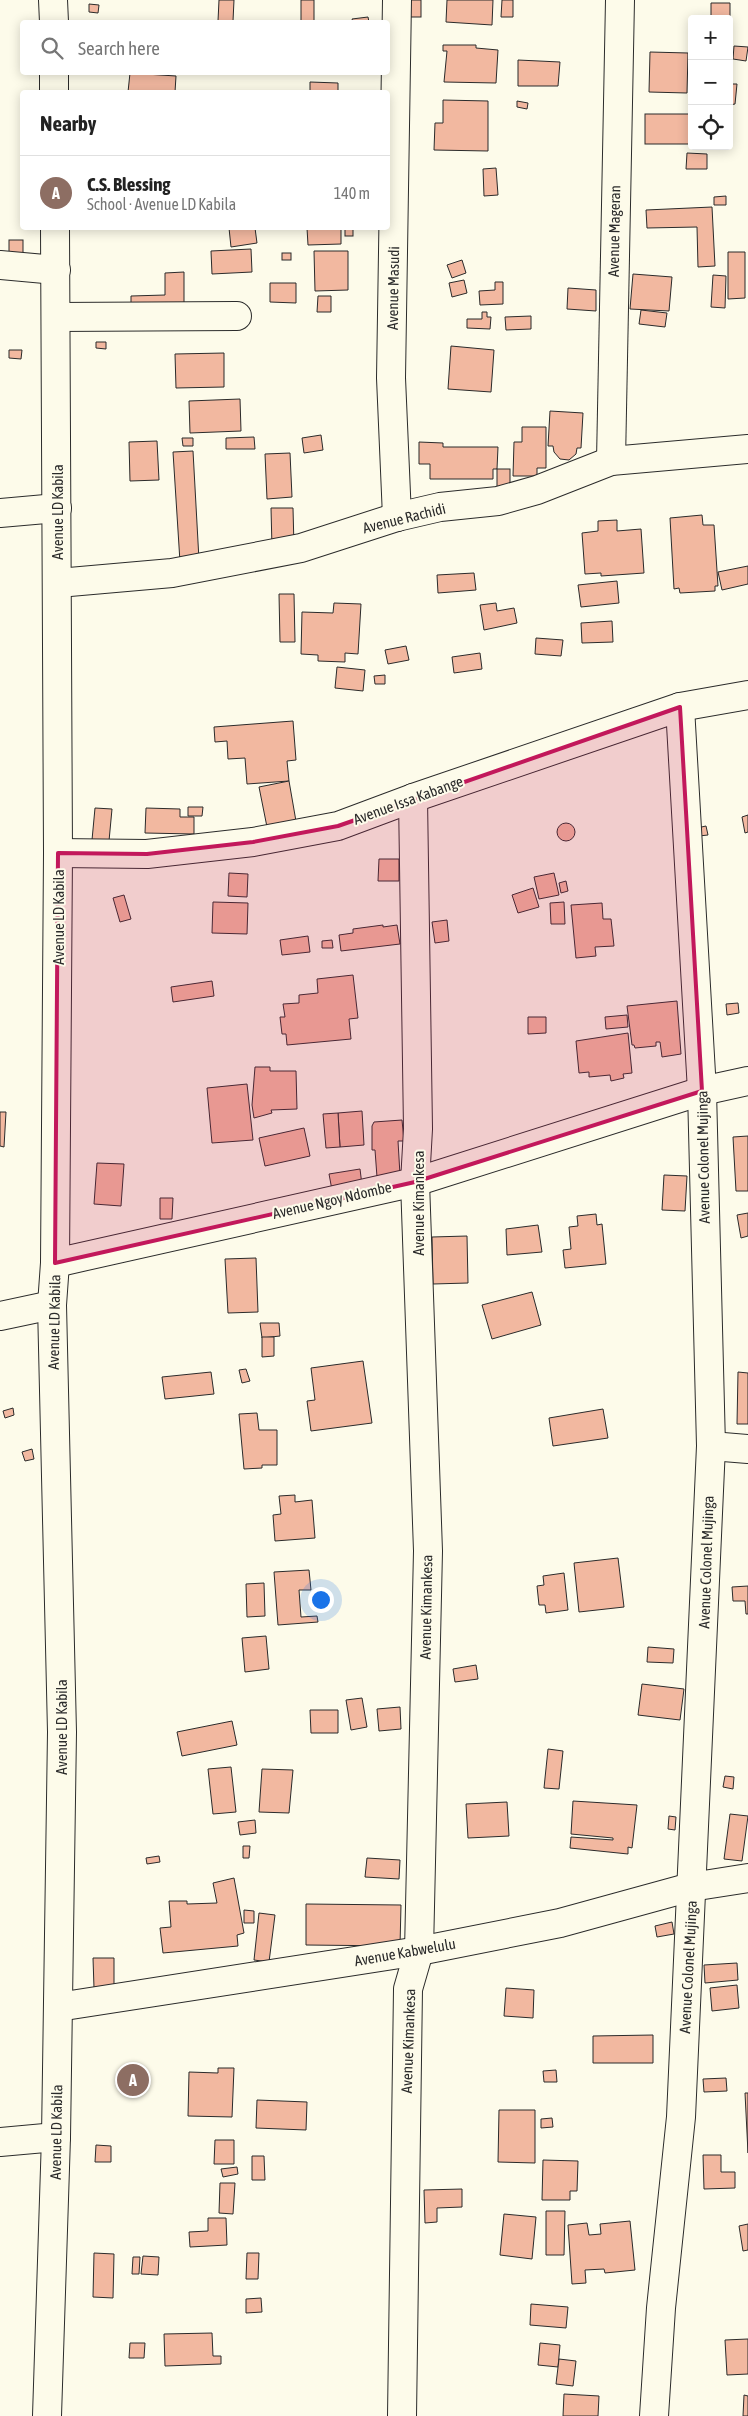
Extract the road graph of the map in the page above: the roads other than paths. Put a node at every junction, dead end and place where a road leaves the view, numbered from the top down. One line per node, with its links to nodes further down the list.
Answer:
1 (53, 0): 4 (street)
2 (397, 0): 16 (street, Avenue Masudi)
3 (620, 0): 13 (street, Avenue Mageran)
4 (54, 20)
5 (54, 75): 6 (street)
6 (54, 90)
7 (55, 230): 9 (street, Avenue LD Kabila)
8 (0, 265): 9 (street)
9 (56, 270): 11 (street, Avenue LD Kabila)
10 (237, 316): 11 (street)
11 (56, 317): 14 (street, Avenue LD Kabila)
12 (748, 449): 13 (street, Avenue Rachidi)
13 (611, 461): 16 (street, Avenue Rachidi)
14 (57, 508): 15 (street); 17 (street, Avenue LD Kabila)
15 (0, 513)
16 (397, 517): 17 (street, Avenue Rachidi)
17 (58, 583): 21 (street, Avenue LD Kabila)
18 (748, 695): 19 (street, Avenue Issa Kabange)
19 (680, 707): 20 (street, Avenue Issa Kabange); 23 (street, Avenue Colonel Mujinga)
20 (413, 798): 21 (street, Avenue Issa Kabange); 24 (street, Avenue Kimankesa)
21 (58, 853): 25 (street, Avenue LD Kabila)
22 (748, 1081): 23 (street, Avenue Ngoy Ndombe)
23 (702, 1091): 24 (street, Avenue Ngoy Ndombe); 28 (street, Avenue Colonel Mujinga)
24 (415, 1182): 25 (street, Avenue Ngoy Ndombe); 32 (street, Avenue Kimankesa)
25 (55, 1263): 26 (street, Avenue LD Kabila)
26 (52, 1305): 27 (street); 33 (street, Avenue LD Kabila)
27 (0, 1316)
28 (710, 1446): 29 (street); 31 (street, Avenue Colonel Mujinga)
29 (748, 1448)
30 (748, 1878): 31 (street, Avenue Kabwelulu)
31 (691, 1887): 32 (street, Avenue Kabwelulu); 38 (street, Avenue Colonel Mujinga)
32 (419, 1951): 33 (street, Avenue Kabwelulu); 37 (street, Avenue Kimankesa)
33 (58, 2008): 34 (street, Avenue LD Kabila)
34 (56, 2137): 35 (street); 36 (street, Avenue LD Kabila)
35 (0, 2142)
36 (47, 2416)
37 (402, 2416)
38 (654, 2416)

